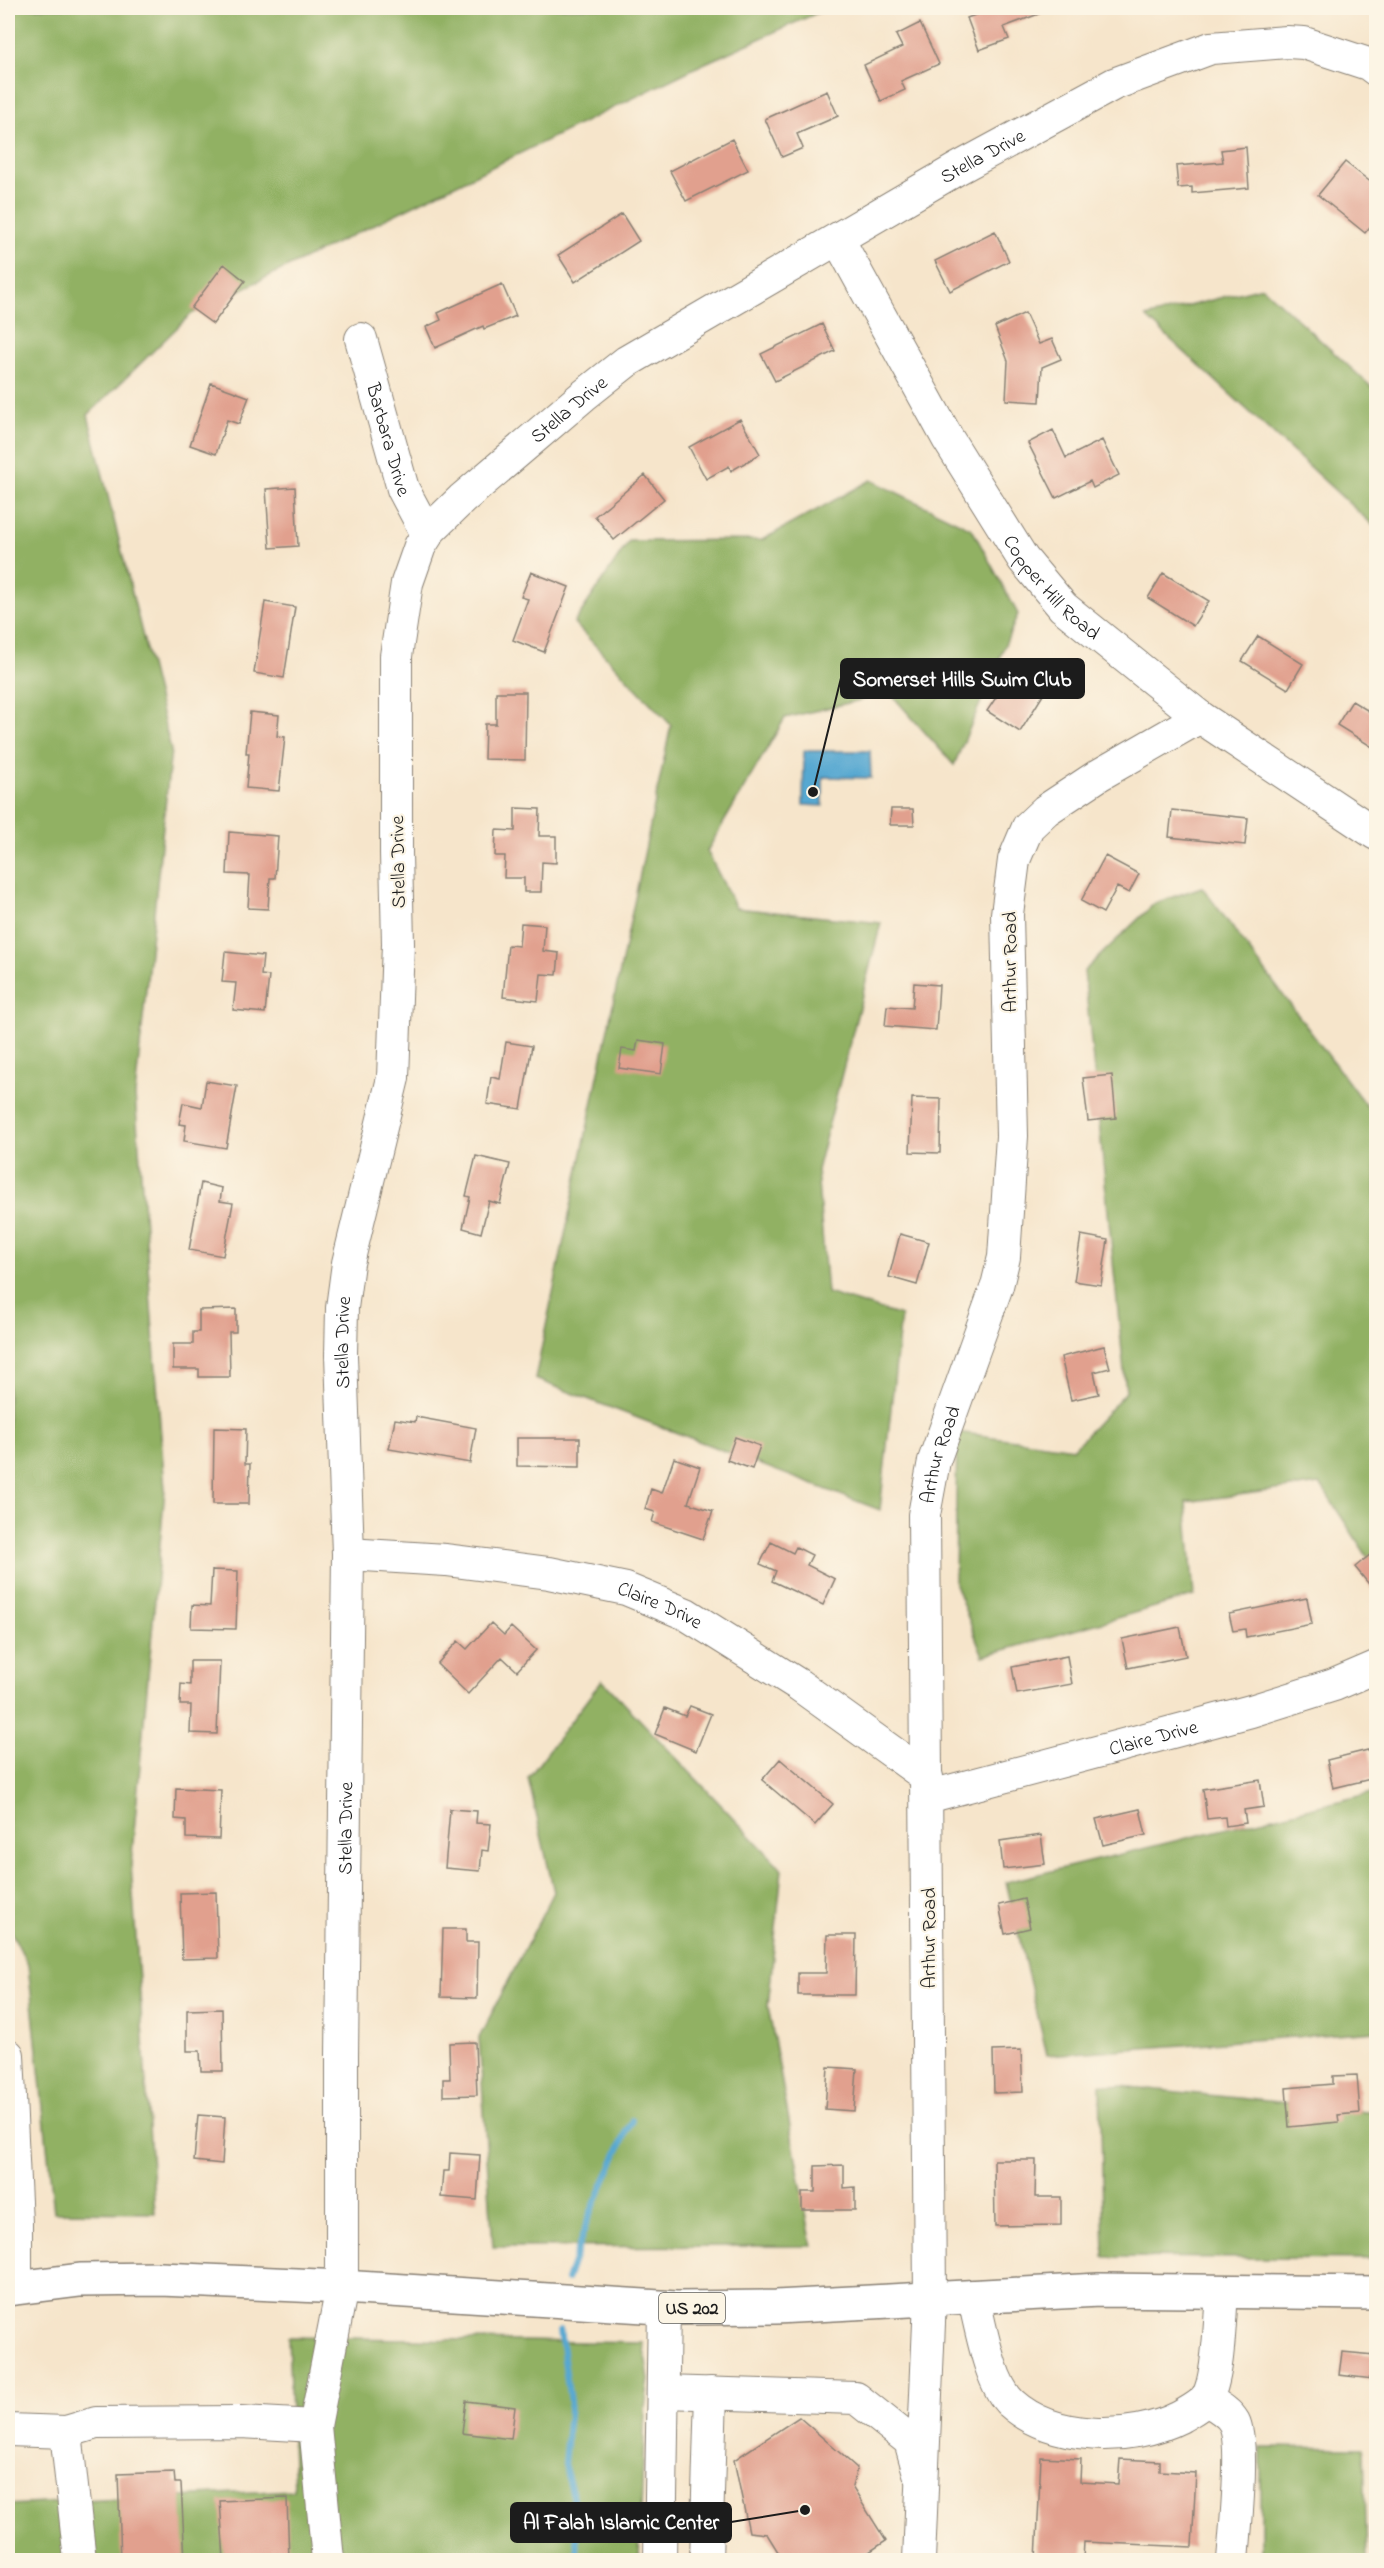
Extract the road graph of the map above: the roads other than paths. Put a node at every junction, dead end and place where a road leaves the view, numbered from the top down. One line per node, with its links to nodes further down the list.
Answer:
1 (1377, 70): 2 (street, Stella Drive)
2 (838, 239): 4 (street, Stella Drive); 5 (street, Copper Hill Road)
3 (361, 339): 4 (street, Barbara Drive)
4 (428, 534): 7 (street, Stella Drive)
5 (1200, 717): 6 (street, Copper Hill Road); 9 (street, Arthur Road)
6 (1377, 834)
7 (348, 1554): 9 (street, Claire Drive); 11 (street, Stella Drive)
8 (1377, 1667): 9 (street, Claire Drive)
9 (927, 1787): 16 (street, Arthur Road)
10 (8, 2055): 12 (street)
11 (342, 2287): 12 (highway, US 202); 17 (highway, US 202); 21 (street, Stella Drive)
12 (12, 2288)
13 (1222, 2291): 14 (highway, US 202); 15 (highway, US 202); 20 (street)
14 (1377, 2293)
15 (973, 2296): 16 (highway, US 202); 20 (street)
16 (930, 2299): 17 (highway, US 202); 24 (street, Arthur Road)
17 (664, 2307): 18 (street)
18 (663, 2392): 19 (street); 27 (street)
19 (711, 2393): 24 (street); 28 (street)
20 (1205, 2399): 30 (street)
21 (315, 2426): 23 (street); 26 (street, Stella Drive)
22 (8, 2430): 23 (street)
23 (66, 2432): 25 (street)
24 (923, 2486): 29 (street, Arthur Road)
25 (80, 2560)
26 (328, 2560)
27 (660, 2560)
28 (706, 2560)
29 (919, 2560)
30 (1233, 2560)

